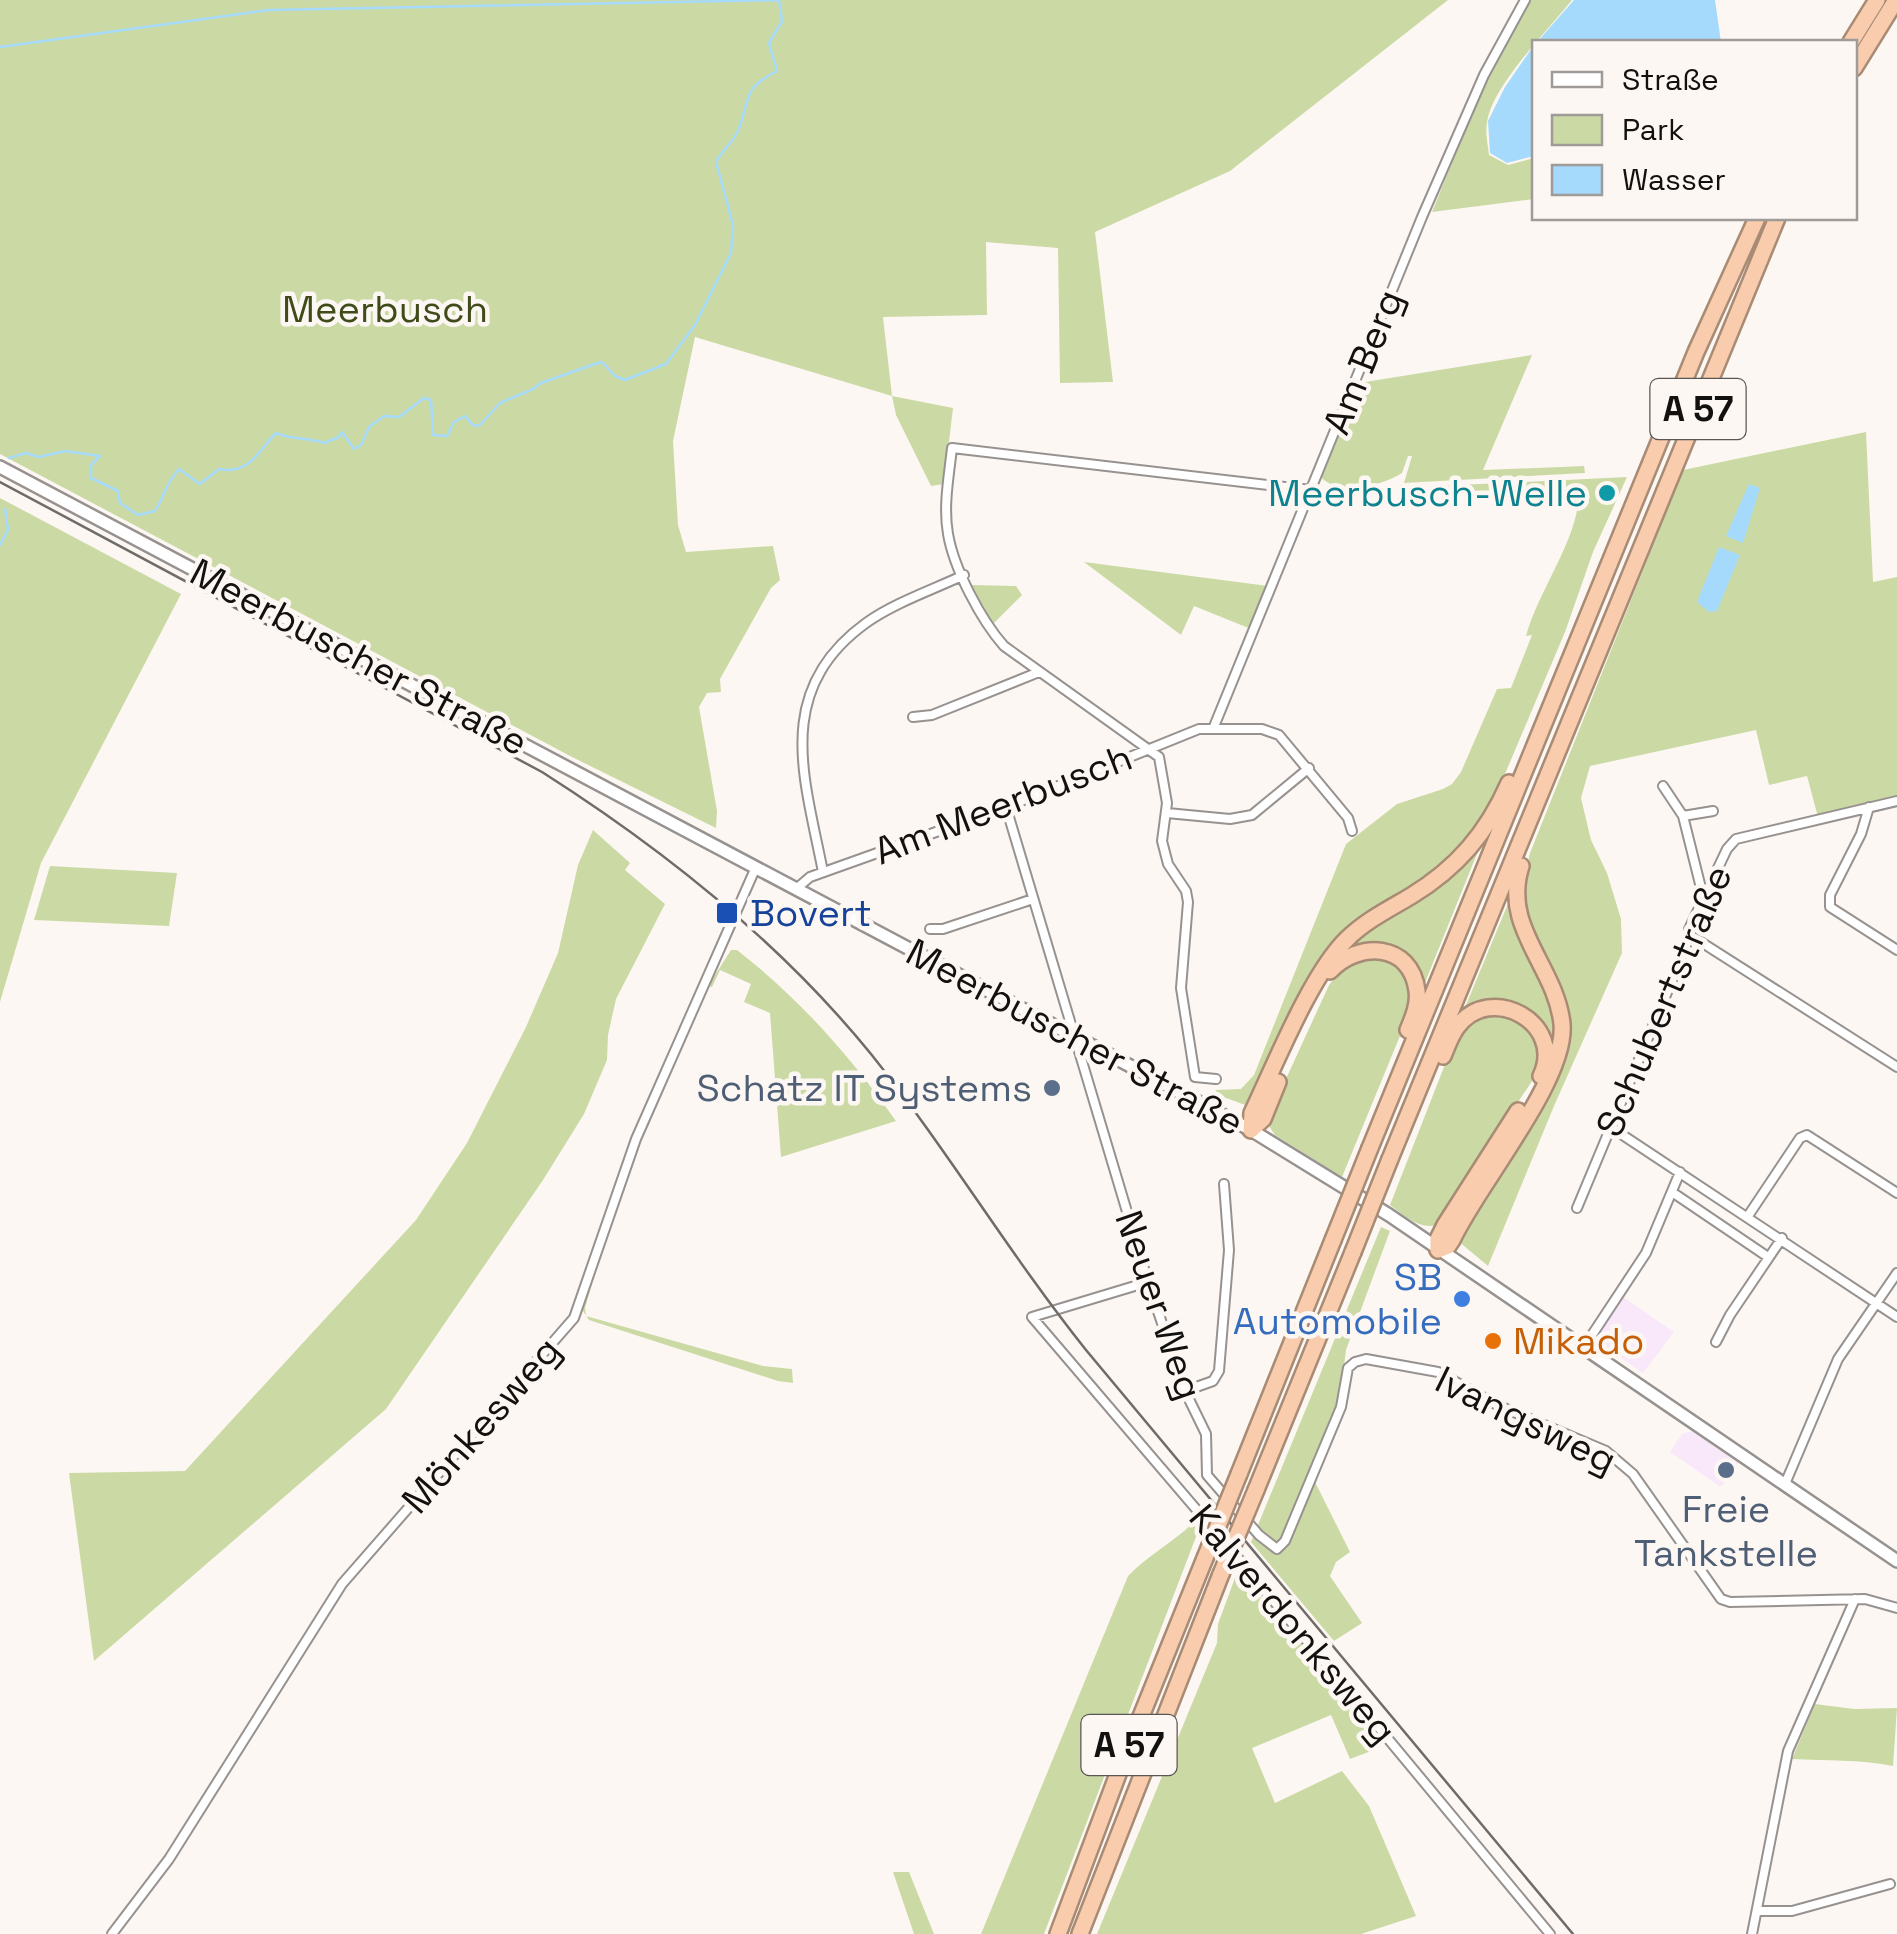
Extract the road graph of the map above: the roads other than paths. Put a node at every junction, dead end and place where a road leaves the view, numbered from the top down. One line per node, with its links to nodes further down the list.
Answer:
1 (1525, 0): 9 (street, Am Berg)
2 (1877, 0): 4 (highway)
3 (1896, 0): 5 (highway)
4 (1852, 40)
5 (1857, 63)
6 (1757, 220): 14 (highway, A 57)
7 (1776, 220): 17 (highway, A 57)
8 (0, 466): 26 (main road, Meerbuscher Straße)
9 (1312, 490): 10 (street); 13 (street, Am Berg)
10 (964, 576): 11 (street); 27 (street)
11 (1039, 672): 12 (street); 15 (street)
12 (914, 717)
13 (1213, 729): 15 (street, Am Meerbusch); 16 (street, Am Meerbusch)
14 (1539, 735): 37 (highway, A 57); 40 (highway)
15 (1149, 748): 20 (street, Am Meerbusch); 23 (street)
16 (1309, 768): 23 (street); 25 (street, Am Meerbusch)
17 (1548, 776): 38 (highway, A 57); 48 (highway)
18 (1663, 786): 24 (street)
19 (1897, 800): 21 (street, Schubertstraße)
20 (1006, 807): 27 (street, Am Meerbusch); 30 (street, Neuer Weg)
21 (1869, 807): 29 (street, Schubertstraße); 33 (street)
22 (1714, 811): 24 (street)
23 (1167, 812): 36 (street)
24 (1683, 816): 29 (street)
25 (1352, 831)
26 (756, 867): 28 (main road, Meerbuscher Straße); 64 (street, Mönkesweg)
27 (823, 872): 28 (street, Am Meerbusch)
28 (796, 888): 34 (main road, Meerbuscher Straße)
29 (1703, 896): 32 (street, Schubertstraße)
30 (1033, 898): 31 (street); 34 (street, Neuer Weg)
31 (930, 929)
32 (1690, 936): 35 (street); 39 (street, Schubertstraße)
33 (1897, 950)
34 (1074, 1036): 40 (main road, Meerbuscher Straße); 51 (street, Neuer Weg)
35 (1897, 1067)
36 (1216, 1079)
37 (1397, 1083): 40 (highway); 65 (highway, A 57, bridge)
38 (1414, 1099): 48 (highway); 66 (highway, A 57, bridge)
39 (1612, 1128): 41 (street); 45 (street, Schubertstraße)
40 (1251, 1130): 48 (main road, Meerbuscher Straße)
41 (1680, 1172): 43 (street); 46 (street)
42 (1224, 1184): 56 (street)
43 (1672, 1192): 49 (street); 55 (street)
44 (1897, 1193): 46 (street)
45 (1577, 1208)
46 (1748, 1216): 47 (street)
47 (1782, 1238): 49 (street); 52 (street)
48 (1438, 1250): 55 (main road, Meerbuscher Straße)
49 (1768, 1257): 54 (street)
50 (1897, 1272): 52 (street)
51 (1148, 1282): 56 (street, Neuer Weg); 67 (street, Kalverdonksweg)
52 (1874, 1303): 53 (street); 57 (street)
53 (1897, 1317)
54 (1716, 1342)
55 (1584, 1347): 57 (main road, Meerbuscher Straße)
56 (1185, 1391): 58 (street, Neuer Weg)
57 (1785, 1484): 59 (main road, Meerbuscher Straße)
58 (1277, 1549): 60 (street, Ivangsweg)
59 (1897, 1562)
60 (1855, 1598): 61 (street, Ivangsweg); 63 (street)
61 (1897, 1608)
62 (1890, 1884): 63 (street)
63 (1756, 1911): 68 (street)
64 (112, 1934)
65 (1058, 1934)
66 (1080, 1934)
67 (1550, 1934)
68 (1752, 1934)

